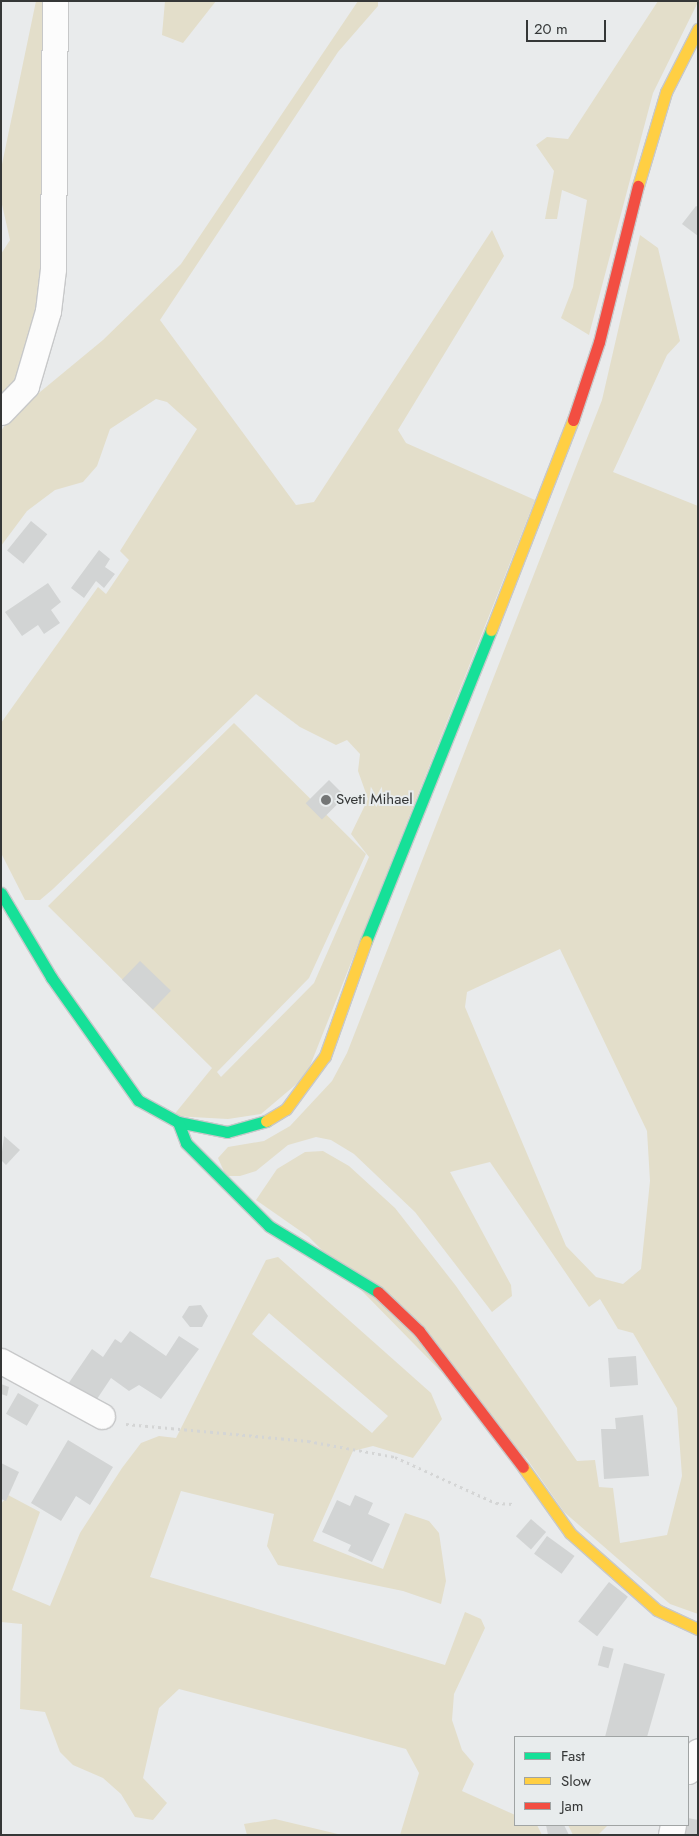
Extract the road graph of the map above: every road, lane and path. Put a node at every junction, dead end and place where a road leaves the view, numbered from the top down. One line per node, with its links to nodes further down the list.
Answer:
1 (55, 1): 3 (street)
2 (698, 29): 5 (street)
3 (1, 412)
4 (1, 894): 5 (street)
5 (178, 1122): 8 (street)
6 (1, 1361): 7 (street)
7 (102, 1416): 8 (path)
8 (538, 1490): 9 (street)
9 (698, 1629)
10 (698, 1751): 11 (street)
11 (689, 1769)

